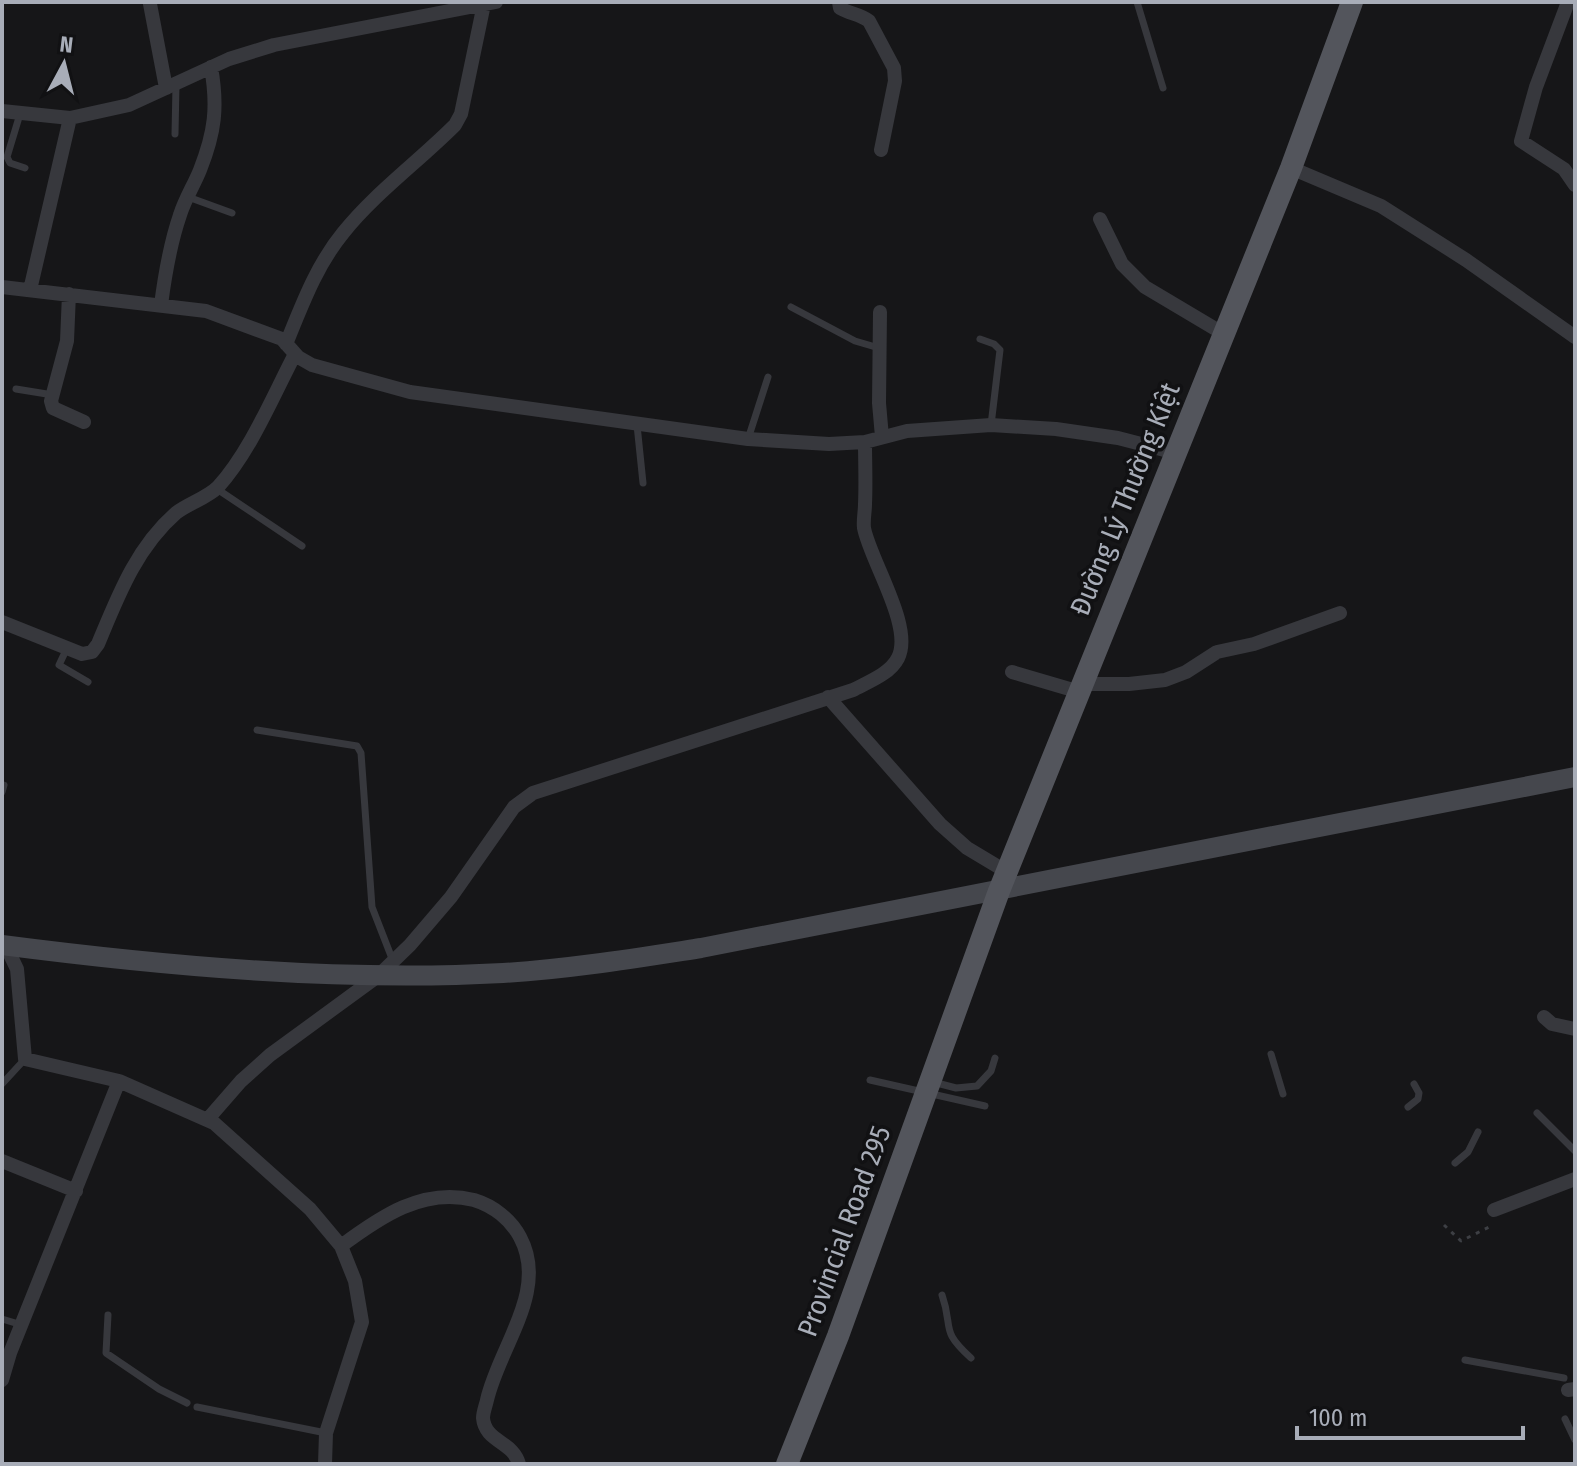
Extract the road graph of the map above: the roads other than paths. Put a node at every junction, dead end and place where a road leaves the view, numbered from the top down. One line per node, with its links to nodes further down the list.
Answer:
1 (839, 2): 14 (street)
2 (1137, 2): 9 (lane)
3 (1352, 2): 16 (main road, Đường Lý Thường Kiệt)
4 (1568, 2): 17 (street)
5 (490, 3): 7 (street); 31 (street)
6 (150, 4): 8 (street)
7 (211, 67): 8 (street); 18 (street)
8 (171, 86): 12 (street); 13 (lane)
9 (1163, 88)
10 (2, 111): 11 (street)
11 (20, 114): 12 (street); 15 (lane)
12 (70, 118): 22 (street)
13 (175, 134)
14 (881, 150)
15 (25, 168)
16 (1291, 168): 27 (main road, Đường Lý Thường Kiệt); 28 (street)
17 (1575, 185)
18 (188, 197): 19 (lane); 24 (street)
19 (232, 213)
20 (1100, 219): 27 (street)
21 (2, 287): 22 (street)
22 (30, 290): 23 (street)
23 (69, 294): 24 (street); 34 (street)
24 (161, 305): 31 (street)
25 (791, 307): 30 (lane)
26 (880, 312): 30 (street)
27 (1224, 334): 41 (main road, Đường Lý Thường Kiệt)
28 (1575, 337)
29 (980, 339): 37 (lane)
30 (879, 348): 38 (street)
31 (291, 349): 36 (street); 43 (street)
32 (768, 377): 39 (lane)
33 (16, 389): 34 (lane)
34 (53, 395): 35 (street)
35 (84, 422)
36 (636, 422): 39 (street); 42 (lane)
37 (991, 425): 38 (street); 41 (street)
38 (882, 437): 40 (street)
39 (748, 439): 40 (street)
40 (865, 442): 51 (street)
41 (1176, 453): 50 (main road, Đường Lý Thường Kiệt)
42 (643, 483)
43 (216, 489): 44 (lane); 47 (street)
44 (302, 546)
45 (1340, 613): 50 (street)
46 (2, 622): 47 (street)
47 (67, 648): 49 (lane)
48 (1012, 672): 50 (street)
49 (88, 682)
50 (1082, 686): 54 (main road, Đường Lý Thường Kiệt)
51 (828, 697): 54 (street); 56 (street)
52 (257, 730): 56 (lane)
53 (1575, 777): 54 (street)
54 (1003, 882): 57 (street); 58 (main road, Đường Lý Thường Kiệt)
55 (4, 946): 57 (street); 63 (street)
56 (393, 961): 57 (street)
57 (378, 976): 73 (street)
58 (953, 1017): 68 (main road, Provincial Road 295)
59 (1544, 1017): 60 (street)
60 (1575, 1029)
61 (1271, 1054): 69 (lane)
62 (995, 1058): 68 (lane)
63 (25, 1059): 65 (street); 66 (lane)
64 (870, 1080): 68 (lane)
65 (119, 1081): 73 (street); 79 (street)
66 (2, 1084)
67 (1414, 1084): 71 (lane)
68 (928, 1087): 70 (lane); 97 (main road, Provincial Road 295)
69 (1283, 1094)
70 (985, 1106)
71 (1408, 1107)
72 (1537, 1113): 75 (lane)
73 (207, 1120): 81 (street)
74 (1478, 1132): 77 (lane)
75 (1575, 1151)
76 (2, 1161): 79 (street)
77 (1455, 1163)
78 (1575, 1179): 80 (street)
79 (76, 1191): 85 (street)
80 (1498, 1215)
81 (341, 1246): 93 (street); 96 (street)
82 (942, 1295): 86 (lane)
83 (108, 1315): 90 (lane)
84 (2, 1319): 85 (lane)
85 (22, 1325): 88 (street)
86 (971, 1358)
87 (1465, 1360): 89 (lane)
88 (2, 1380)
89 (1569, 1386)
90 (187, 1403)
91 (197, 1407): 93 (lane)
92 (1565, 1419): 94 (lane)
93 (326, 1433): 95 (street)
94 (1575, 1440)
95 (325, 1464)
96 (519, 1464)
97 (787, 1464)

